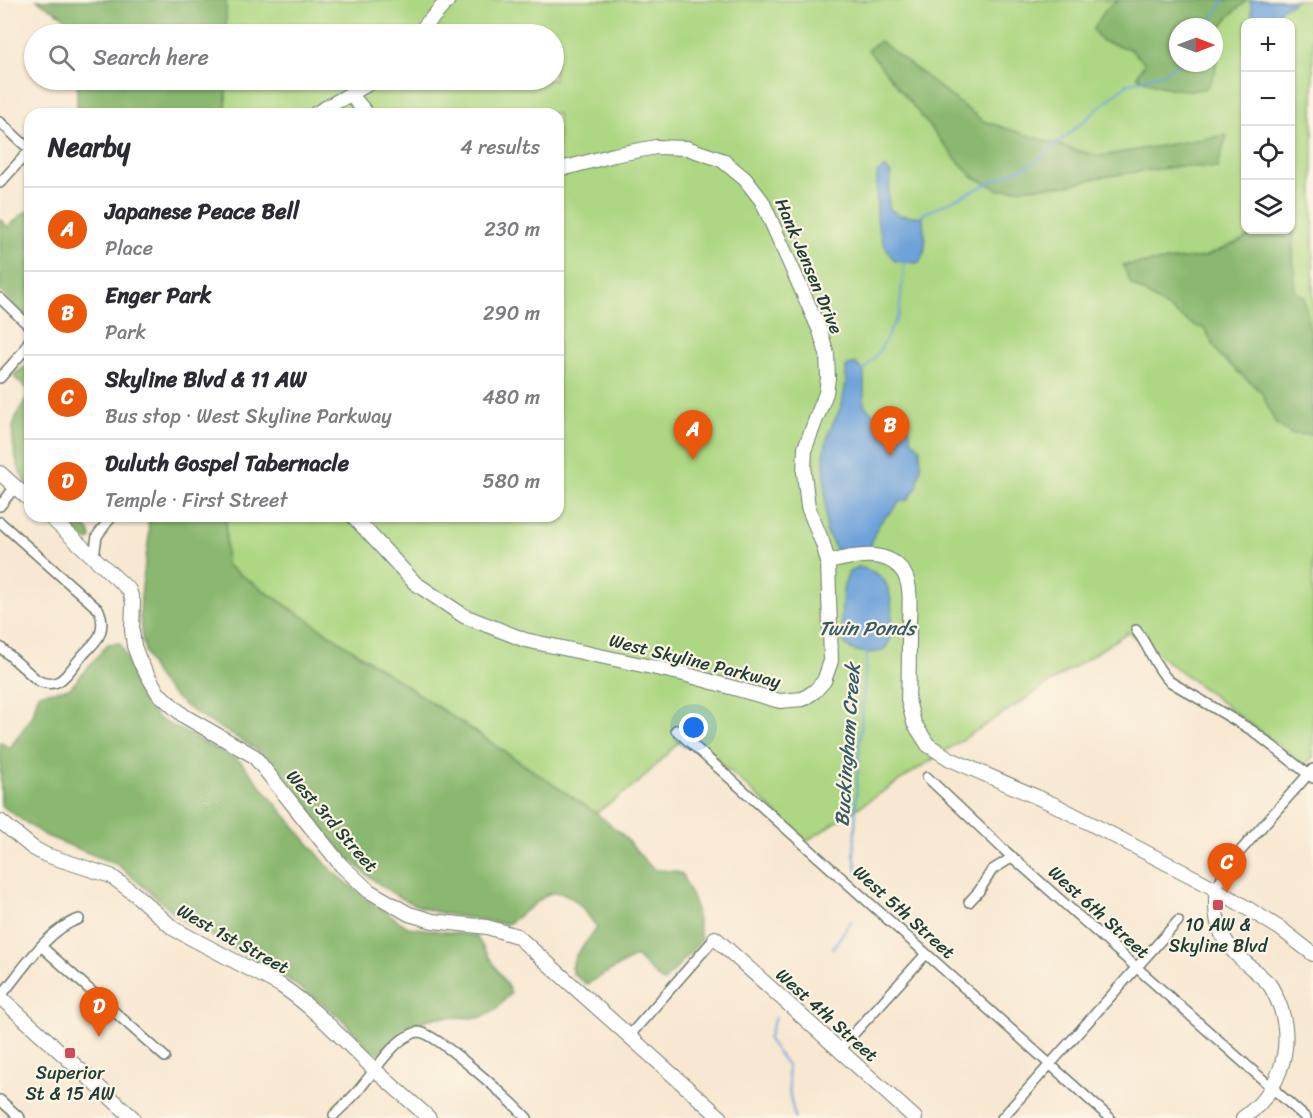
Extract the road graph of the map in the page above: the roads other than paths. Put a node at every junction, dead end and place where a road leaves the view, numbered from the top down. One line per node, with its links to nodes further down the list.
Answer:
1 (448, 0): 2 (street)
2 (427, 24)
3 (359, 90): 4 (street)
4 (351, 95): 5 (street); 6 (street)
5 (326, 108)
6 (362, 108)
7 (0, 122): 8 (street)
8 (24, 144)
9 (24, 157): 11 (street)
10 (564, 167): 25 (street, Hank Jensen Drive)
11 (0, 183)
12 (0, 298): 13 (street)
13 (24, 321)
14 (24, 350): 15 (street)
15 (0, 378)
16 (0, 473): 17 (street)
17 (15, 487): 18 (street); 19 (street)
18 (24, 495)
19 (0, 506)
20 (0, 522): 27 (street)
21 (56, 522): 24 (street, West 3rd Street)
22 (108, 522): 24 (street)
23 (359, 522): 25 (street, West Skyline Parkway)
24 (94, 556): 43 (street, West 3rd Street)
25 (828, 562): 33 (street)
26 (1136, 630): 29 (street)
27 (0, 647)
28 (676, 730): 39 (street, West 5th Street)
29 (1312, 774): 33 (street)
30 (927, 777): 32 (street, West 6th Street)
31 (0, 821): 47 (street, West 1st Street)
32 (1013, 857): 34 (street); 41 (street, West 6th Street)
33 (1216, 889): 40 (street); 48 (street)
34 (969, 902)
35 (80, 919): 38 (street)
36 (1178, 921): 41 (street)
37 (715, 938): 43 (street); 44 (street, West 4th Street)
38 (42, 947): 42 (street); 45 (street)
39 (926, 954): 44 (street); 46 (street, West 5th Street)
40 (1313, 954)
41 (1136, 968): 46 (street); 48 (street, West 6th Street)
42 (0, 997): 52 (street)
43 (629, 1036): 55 (street, West 3rd Street)
44 (839, 1050): 56 (street, West 4th Street)
45 (165, 1057)
46 (1050, 1063): 57 (street); 58 (street, West 5th Street)
47 (375, 1070): 50 (street); 53 (street, West 1st Street); 54 (street)
48 (1272, 1088): 59 (street); 60 (street, West 6th Street)
49 (0, 1100): 51 (street)
50 (334, 1115)
51 (20, 1118)
52 (133, 1118)
53 (429, 1118)
54 (527, 1118)
55 (721, 1118)
56 (915, 1118)
57 (1002, 1118)
58 (1110, 1118)
59 (1243, 1118)
60 (1306, 1118)

